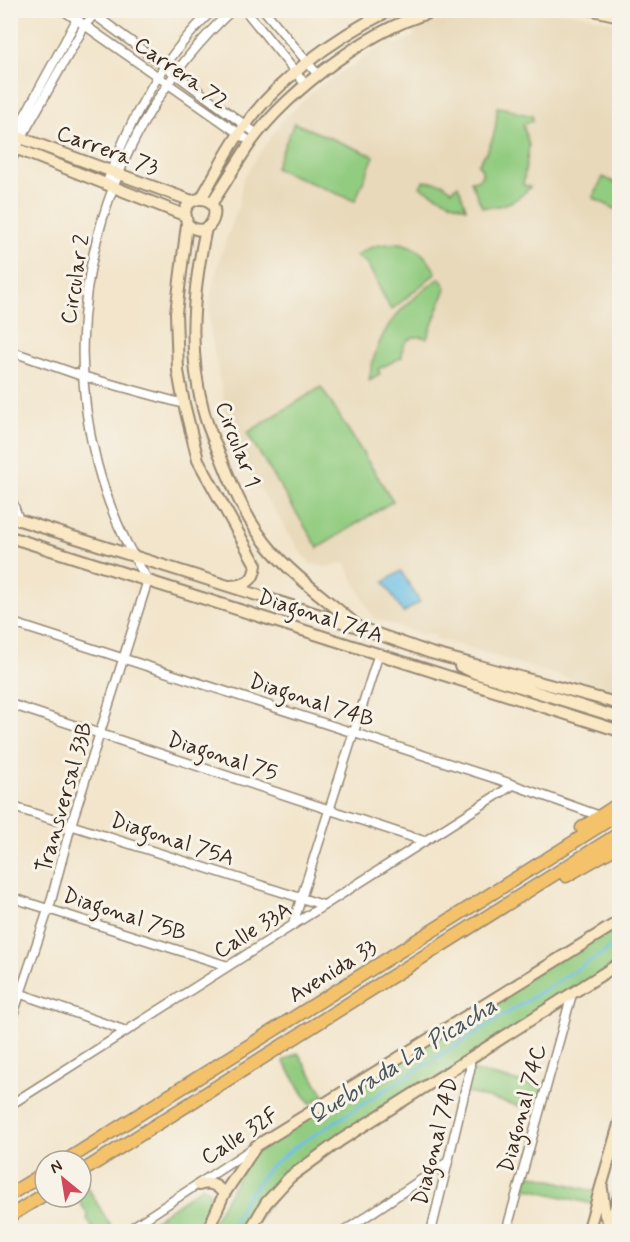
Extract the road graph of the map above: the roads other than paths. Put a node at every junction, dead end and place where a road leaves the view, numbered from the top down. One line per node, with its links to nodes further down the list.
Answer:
1 (63, 10): 12 (street, Carrera 72)
2 (82, 10): 12 (street)
3 (213, 10): 16 (street, Circular 2)
4 (232, 10): 18 (street, Circular 2)
5 (245, 10): 17 (street)
6 (264, 10): 15 (street)
7 (390, 10): 14 (street); 15 (street)
8 (441, 10): 14 (street)
9 (593, 10): 11 (street)
10 (93, 12): 13 (street); 16 (street, Carrera 72)
11 (620, 16)
12 (77, 19): 13 (street, Carrera 72); 25 (street)
13 (85, 25): 20 (street, Carrera 72); 25 (street)
14 (397, 25): 19 (street)
15 (307, 62): 17 (street); 19 (street)
16 (165, 66): 18 (street, Carrera 72); 20 (street, Circular 2)
17 (295, 72): 22 (street); 23 (street)
18 (174, 74): 21 (street, Circular 2); 23 (street, Carrera 72)
19 (318, 75): 22 (street)
20 (158, 76): 21 (street, Carrera 72); 27 (street, Circular 2)
21 (168, 83): 23 (street, Carrera 72); 27 (street, Circular 2)
22 (306, 85): 24 (street)
23 (242, 129): 24 (street, Carrera 72); 29 (street)
24 (254, 138): 29 (street)
25 (14, 140): 26 (street); 27 (street, Carrera 73); 28 (street, Carrera 73)
26 (10, 164)
27 (114, 173): 28 (street, Circular 2); 29 (street, Carrera 73)
28 (110, 186): 30 (street, Carrera 73); 33 (street, Circular 2)
29 (202, 201): 30 (street); 31 (street)
30 (186, 219): 31 (street); 34 (street, Circular 1)
31 (206, 228): 35 (street, Circular 1)
32 (10, 351): 33 (street)
33 (82, 376): 34 (street); 41 (street, Circular 2)
34 (184, 404): 35 (street); 38 (street, Circular 1)
35 (203, 409): 37 (street, Circular 1)
36 (10, 495): 39 (street)
37 (243, 508): 38 (street); 45 (street, Circular 1)
38 (228, 515): 43 (street, Circular 1)
39 (15, 518): 41 (street, Diagonal 74A)
40 (10, 537): 42 (street, Diagonal 74A)
41 (131, 555): 42 (street, Circular 2); 43 (street, Diagonal 74A)
42 (148, 580): 46 (street, Diagonal 74A); 48 (street, Transversal 33B)
43 (226, 586): 45 (street, Diagonal 74A)
44 (10, 622): 48 (street, Diagonal 74B)
45 (358, 627): 47 (street, Diagonal 74A)
46 (379, 653): 52 (street, Diagonal 74A); 54 (street)
47 (430, 653): 50 (street, Diagonal 74A); 51 (street)
48 (123, 658): 53 (street, Transversal 33B); 54 (street, Diagonal 74B)
49 (10, 704): 53 (street, Diagonal 75)
50 (620, 704)
51 (620, 718)
52 (620, 731)
53 (99, 734): 58 (street, Diagonal 75); 61 (street, Transversal 33B)
54 (353, 734): 55 (street, Diagonal 74B); 58 (street)
55 (513, 785): 60 (street, Diagonal 74B); 63 (street, Calle 33A)
56 (620, 803): 60 (main road)
57 (10, 806): 61 (street, Diagonal 75A)
58 (330, 808): 63 (street, Diagonal 75); 67 (street)
59 (620, 813): 65 (main road, Avenida 33)
60 (600, 816): 65 (main road)
61 (71, 825): 67 (street, Diagonal 75A); 69 (street, Transversal 33B)
62 (620, 833): 70 (main road, Avenida 33)
63 (424, 841): 68 (street, Calle 33A)
64 (620, 844): 70 (main road)
65 (489, 896): 86 (main road, Avenida 33)
66 (10, 897): 69 (street, Diagonal 75B)
67 (301, 898): 68 (street, Diagonal 75A); 72 (street)
68 (323, 905): 72 (street, Calle 33A)
69 (48, 908): 74 (street, Diagonal 75B); 76 (street, Transversal 33B)
70 (483, 920): 88 (main road, Avenida 33)
71 (620, 921): 85 (street, Calle 32F)
72 (293, 924): 74 (street, Calle 33A)
73 (620, 963): 77 (street)
74 (228, 966): 79 (street, Calle 33A)
75 (10, 990): 76 (street)
76 (21, 993): 78 (street, Transversal 33B); 79 (street)
77 (572, 994): 80 (street); 103 (street, Diagonal 74C)
78 (10, 1024)
79 (126, 1031): 81 (street, Calle 33A)
80 (470, 1059): 87 (street, Diagonal 74D); 98 (street)
81 (10, 1105)
82 (620, 1114): 84 (street)
83 (620, 1121): 84 (street)
84 (612, 1145): 90 (street)
85 (256, 1146): 91 (street, Calle 32F); 94 (street)
86 (83, 1149)
87 (446, 1163): 101 (street); 102 (street, Diagonal 74D)
88 (93, 1164)
89 (33, 1180): 93 (main road)
90 (602, 1181): 97 (street); 104 (street)
91 (199, 1185): 94 (street); 99 (street, Calle 32F)
92 (620, 1193): 97 (street)
93 (10, 1194)
94 (224, 1194): 100 (street)
95 (33, 1202): 96 (main road)
96 (10, 1216)
97 (611, 1229)
98 (252, 1231)
99 (125, 1232)
100 (207, 1232)
101 (343, 1232)
102 (430, 1232)
103 (506, 1232)
104 (588, 1232)

